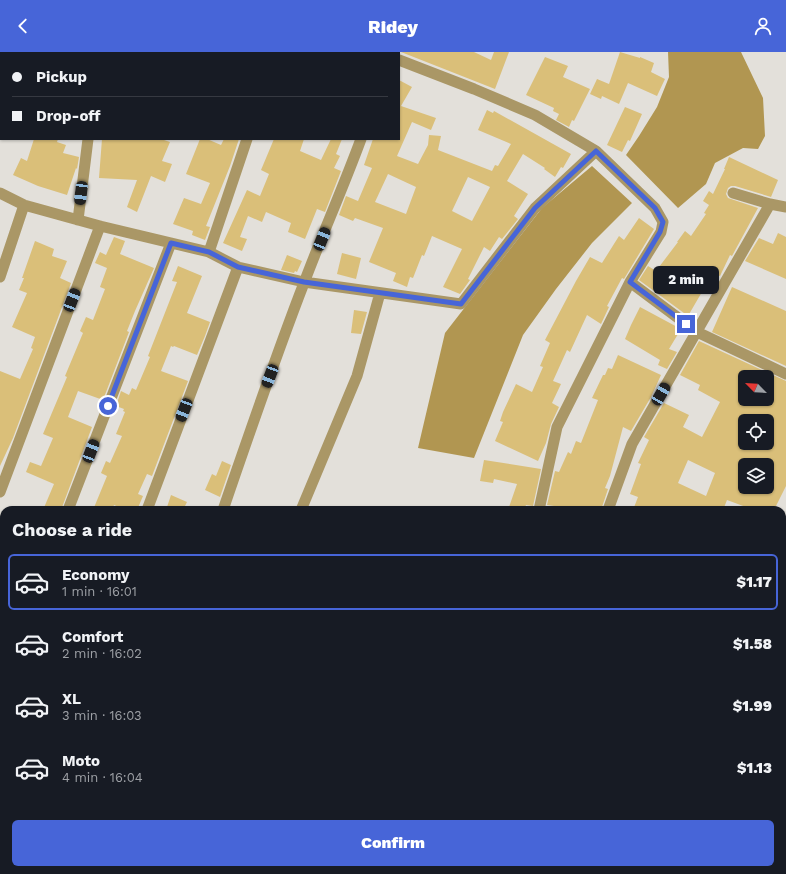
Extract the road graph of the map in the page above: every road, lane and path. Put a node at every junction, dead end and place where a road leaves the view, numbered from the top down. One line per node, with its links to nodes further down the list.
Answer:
1 (400, 60): 5 (street)
2 (88, 140): 11 (street)
3 (247, 140): 14 (street)
4 (361, 140): 17 (street)
5 (596, 151): 18 (street); 19 (street)
6 (0, 193): 9 (street)
7 (733, 193): 8 (street)
8 (770, 204): 10 (street); 20 (street)
9 (24, 205): 11 (street); 16 (street)
10 (786, 207)
11 (78, 220): 12 (street)
12 (100, 226): 13 (street); 22 (street)
13 (171, 243): 14 (street); 23 (street)
14 (209, 252): 15 (street)
15 (238, 267): 17 (street); 24 (street)
16 (0, 277)
17 (304, 282): 19 (street); 25 (street)
18 (630, 282): 20 (street); 27 (street)
19 (380, 293): 26 (street)
20 (697, 332): 21 (street); 28 (street)
21 (786, 374)
22 (0, 492)
23 (70, 506)
24 (148, 506)
25 (224, 506)
26 (303, 506)
27 (540, 506)
28 (609, 506)

